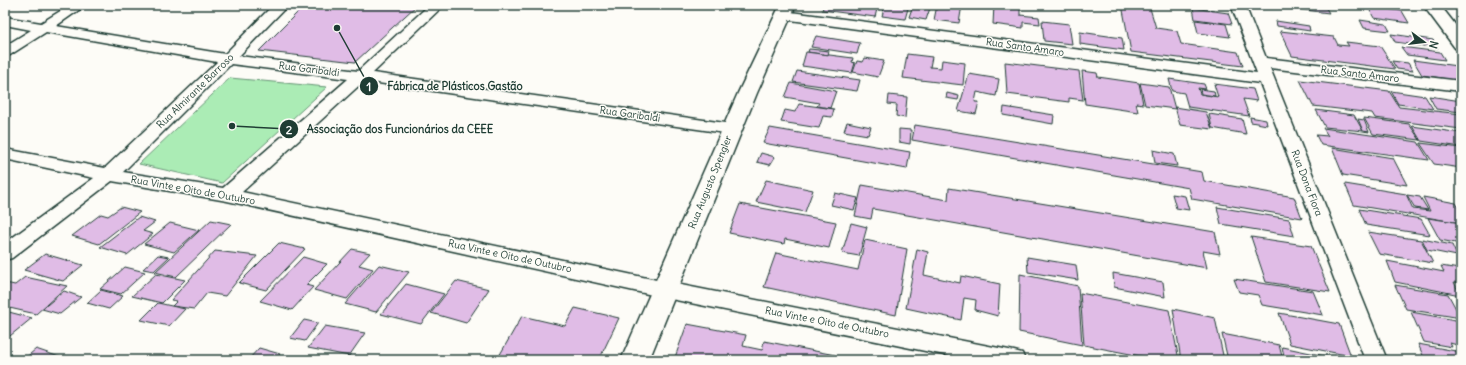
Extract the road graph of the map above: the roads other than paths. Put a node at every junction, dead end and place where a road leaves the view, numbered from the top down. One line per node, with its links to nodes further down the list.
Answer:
1 (79, 5): 8 (street)
2 (281, 5): 11 (street, Rua Almirante Barroso)
3 (437, 5): 13 (street)
4 (1238, 5): 12 (street, Rua Dona Flora)
5 (1430, 5): 9 (street)
6 (786, 10): 14 (street, Rua Santo Amaro); 16 (street, Rua Augusto Spengler)
7 (5, 21): 8 (street, Rua Garibaldi)
8 (43, 28): 10 (street); 11 (street, Rua Garibaldi)
9 (1461, 44)
10 (5, 52)
11 (228, 59): 13 (street, Rua Garibaldi); 18 (street, Rua Almirante Barroso)
12 (1260, 62): 14 (street, Rua Dona Flora); 15 (street, Rua Santo Amaro)
13 (361, 76): 16 (street, Rua Garibaldi); 19 (street)
14 (1267, 79): 24 (street, Rua Dona Flora)
15 (1461, 86)
16 (732, 129): 21 (street, Rua Augusto Spengler)
17 (5, 154): 18 (street, Rua Vinte e Oito de Outubro)
18 (109, 175): 19 (street, Rua Vinte e Oito de Outubro); 20 (street, Rua Almirante Barroso)
19 (227, 195): 21 (street, Rua Vinte e Oito de Outubro)
20 (5, 253)
21 (666, 290): 22 (street, Rua Augusto Spengler); 23 (street, Rua Vinte e Oito de Outubro)
22 (635, 360)
23 (1014, 360)
24 (1376, 360)

